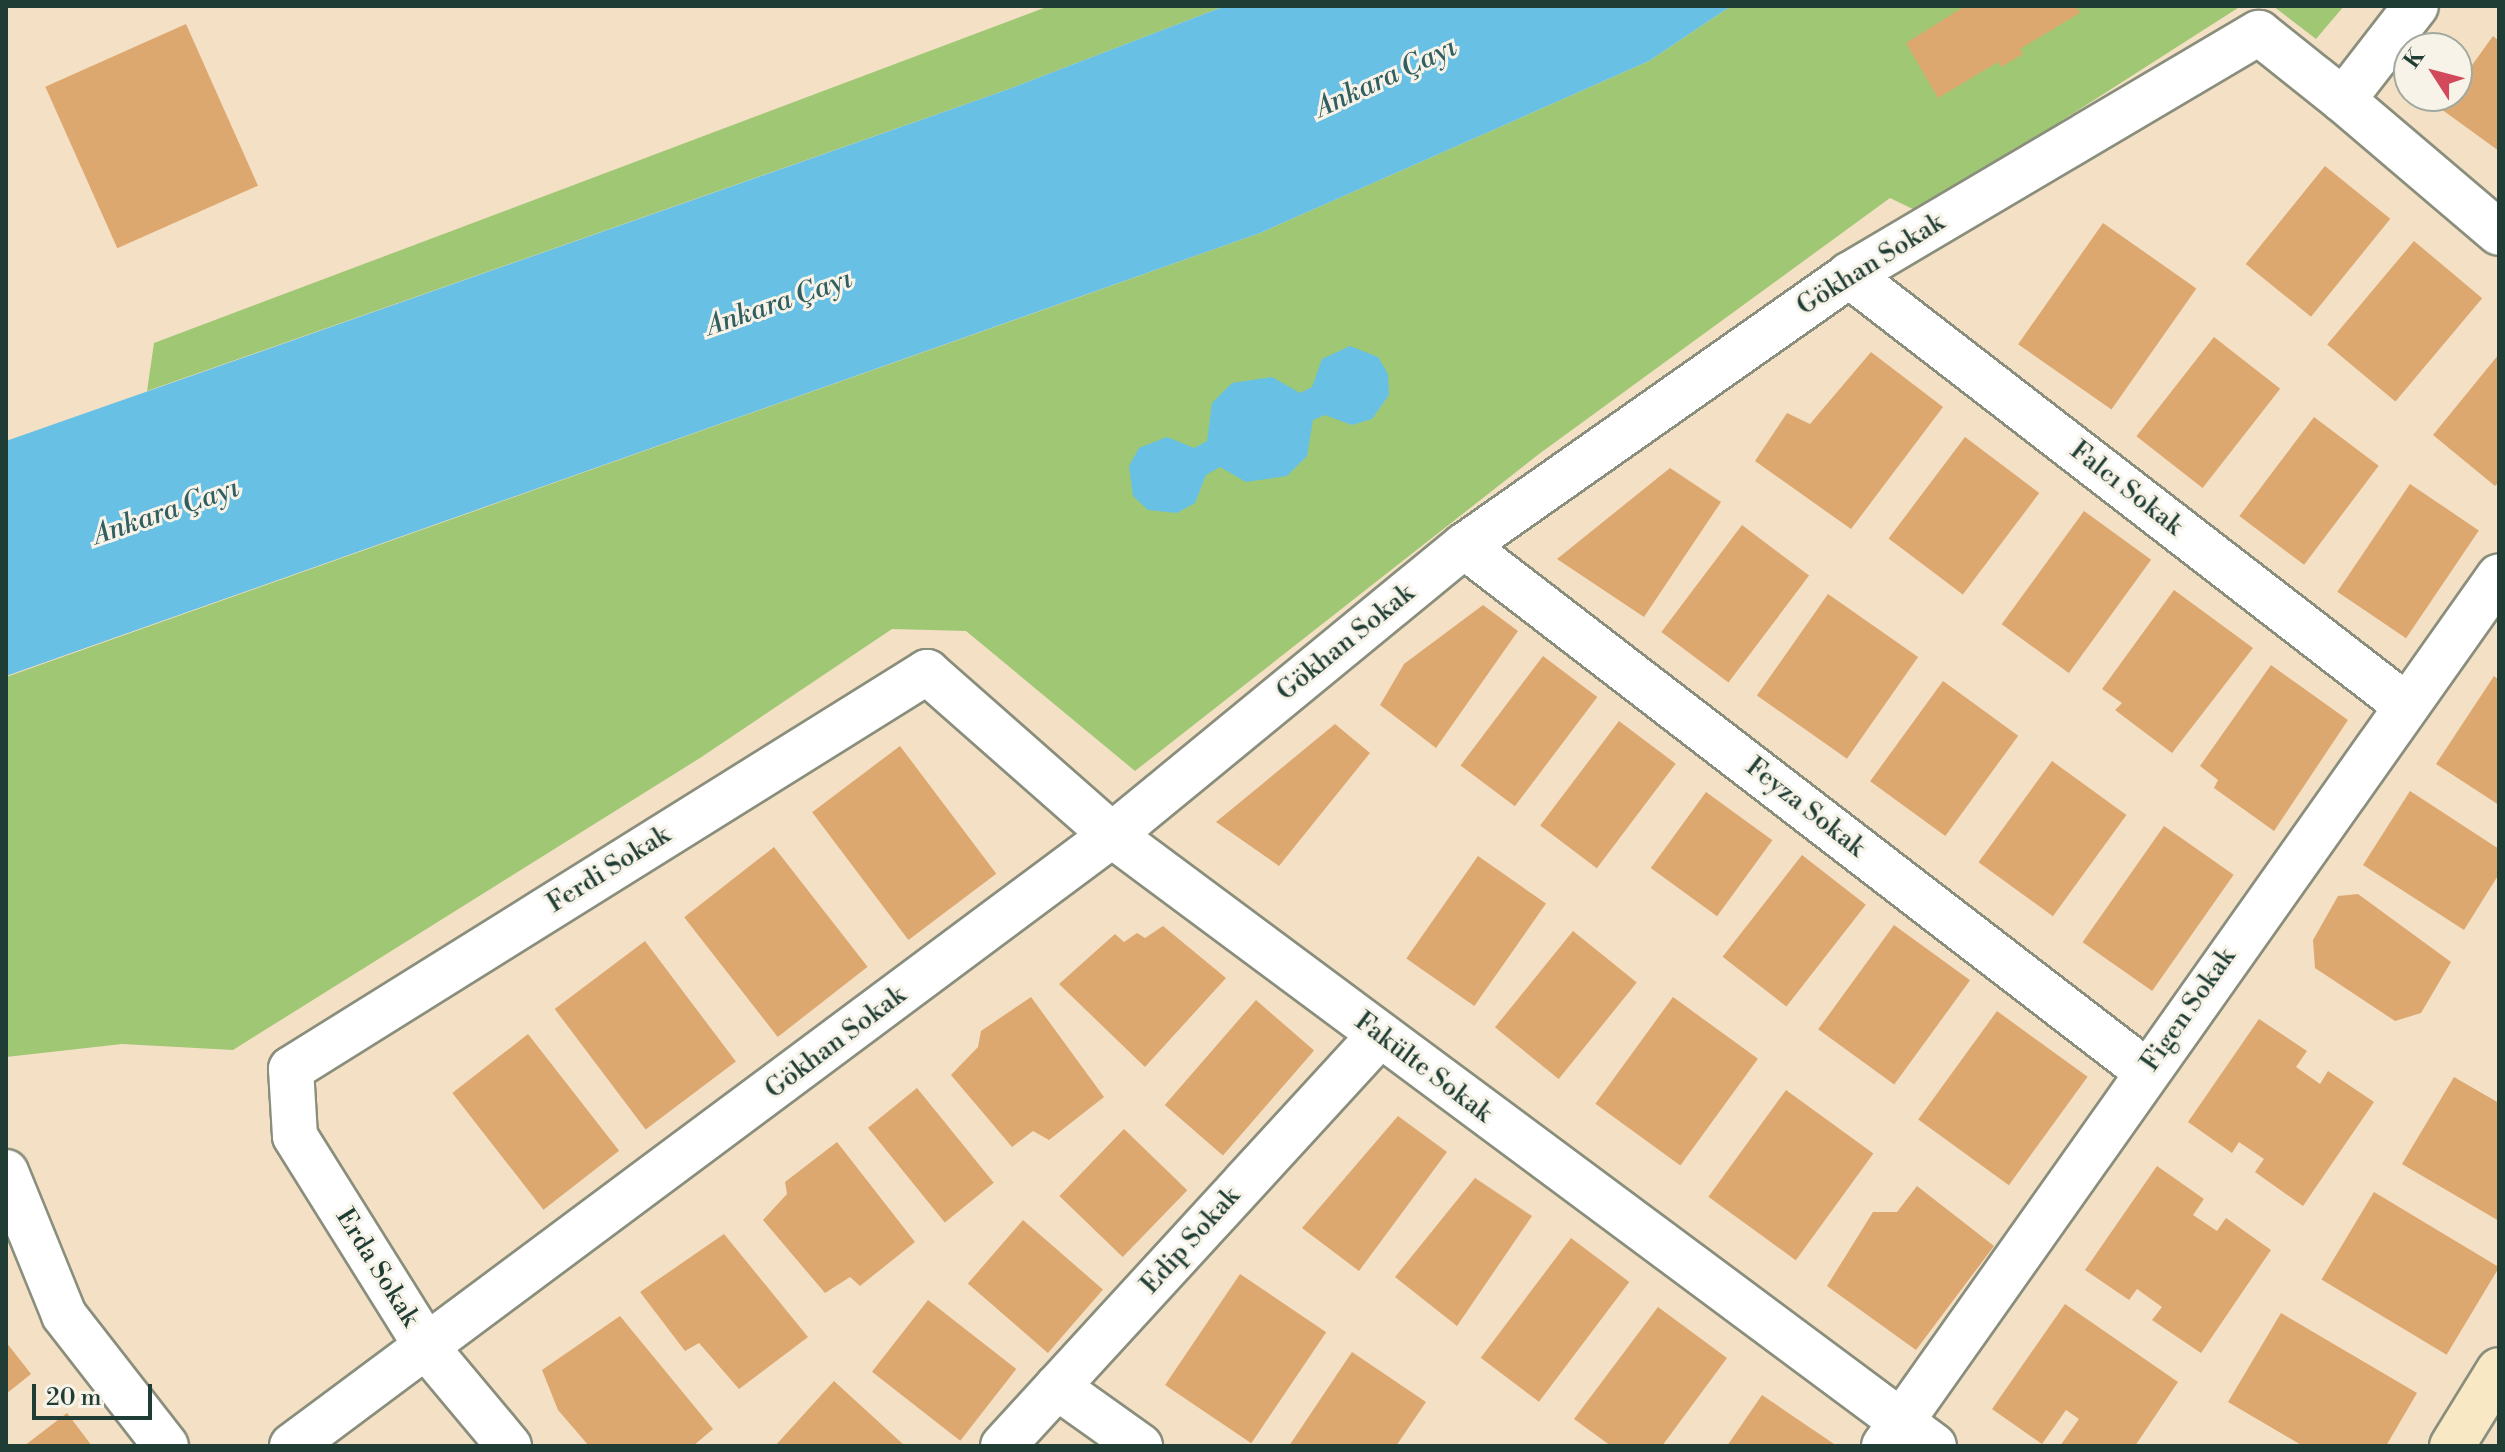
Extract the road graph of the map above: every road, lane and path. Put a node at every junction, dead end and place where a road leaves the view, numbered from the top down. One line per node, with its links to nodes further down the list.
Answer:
1 (2416, 6): 2 (street)
2 (2343, 100): 3 (street); 4 (street, Gökhan Sokak)
3 (2499, 233)
4 (1849, 275): 5 (street, Gökhan Sokak); 8 (street, Falcı Sokak)
5 (1464, 546): 9 (street, Gökhan Sokak); 12 (street, Feyza Sokak)
6 (2499, 576): 8 (street, Figen Sokak)
7 (927, 672): 9 (street, Fakülte Sokak); 11 (street, Ferdi Sokak)
8 (2404, 704): 12 (street, Figen Sokak)
9 (1112, 835): 10 (street, Fakülte Sokak); 14 (street, Gökhan Sokak)
10 (1379, 1036): 16 (street, Edip Sokak); 17 (street, Fakülte Sokak)
11 (291, 1069): 14 (street, Erda Sokak)
12 (2146, 1071): 17 (street, Figen Sokak)
13 (6, 1172): 18 (street)
14 (428, 1349): 19 (street, Gökhan Sokak); 20 (street, Erda Sokak)
15 (2499, 1370): 23 (street)
16 (1057, 1387): 21 (street, Edip Sokak); 22 (street)
17 (1906, 1438)
18 (166, 1446)
19 (292, 1446)
20 (509, 1446)
21 (1003, 1446)
22 (1140, 1446)
23 (2452, 1446)

